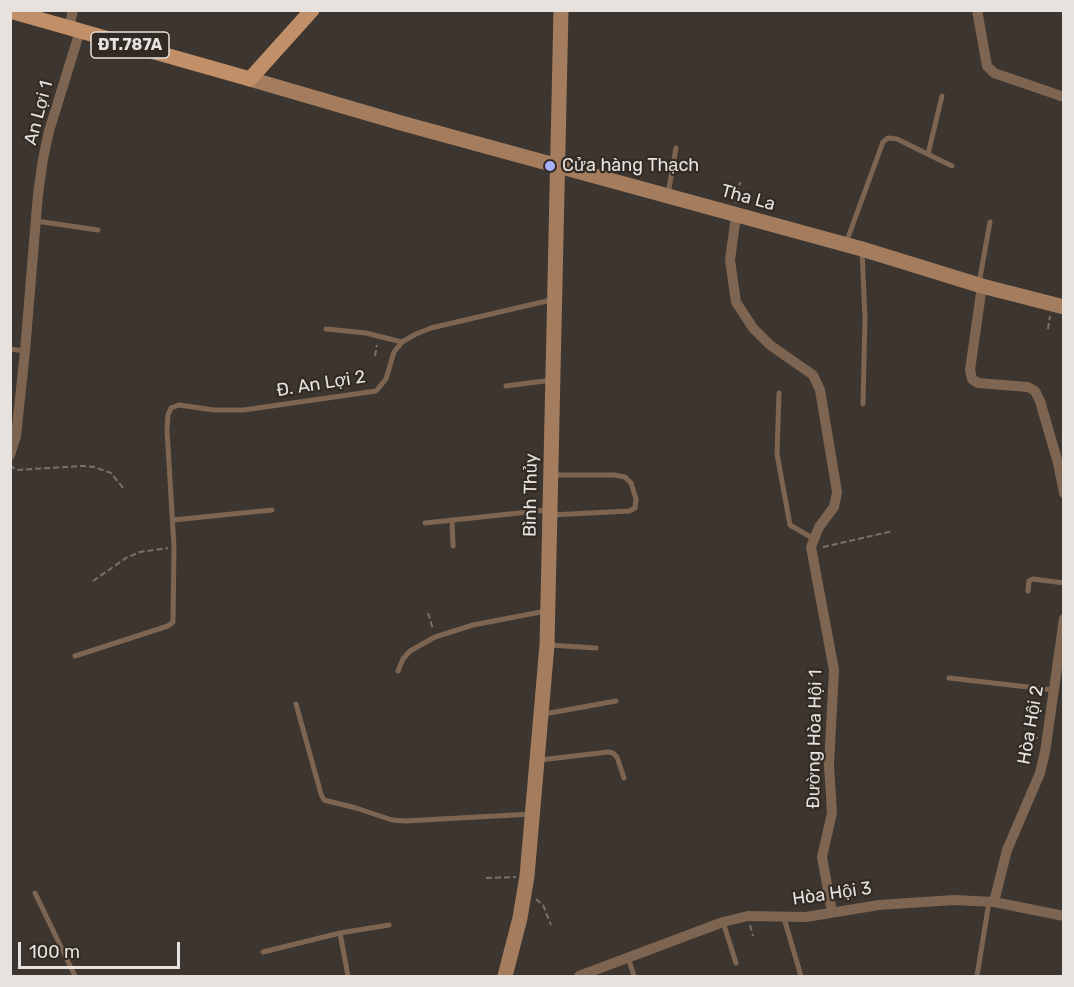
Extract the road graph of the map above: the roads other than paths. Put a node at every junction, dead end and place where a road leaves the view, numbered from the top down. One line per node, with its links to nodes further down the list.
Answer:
1 (73, 10): 6 (street, An Lợi 1)
2 (312, 10): 7 (main road)
3 (561, 10): 12 (main road, Bình Thủy)
4 (977, 10): 8 (street)
5 (10, 11): 6 (main road, ĐT.787A)
6 (74, 29): 7 (main road, ĐT.787A); 16 (street, An Lợi 1)
7 (250, 79): 12 (main road, Tha La)
8 (1062, 95)
9 (942, 96): 11 (lane)
10 (676, 148): 14 (lane)
11 (928, 154): 13 (lane); 19 (lane)
12 (557, 166): 14 (main road, Tha La); 22 (main road, Bình Thủy)
13 (952, 166)
14 (668, 196): 15 (main road, Tha La)
15 (735, 215): 19 (main road, Tha La); 40 (street)
16 (36, 220): 18 (lane); 27 (street, An Lợi 1)
17 (990, 222): 21 (lane)
18 (98, 230)
19 (845, 245): 20 (main road, Tha La)
20 (862, 249): 21 (main road, Tha La); 31 (lane)
21 (980, 285): 23 (main road, Tha La); 34 (street)
22 (556, 299): 25 (lane); 28 (main road, Bình Thủy)
23 (1064, 307)
24 (326, 328): 25 (lane)
25 (402, 342): 37 (lane, Đ. An Lợi 2)
26 (10, 349): 27 (lane)
27 (25, 351): 32 (street, An Lợi 1)
28 (553, 380): 29 (lane); 33 (main road, Bình Thủy)
29 (506, 386)
30 (779, 393): 40 (lane)
31 (863, 404)
32 (10, 455)
33 (550, 475): 36 (main road, Bình Thủy); 36 (lane)
34 (1064, 493)
35 (272, 510): 37 (lane)
36 (549, 513): 38 (lane); 44 (main road, Bình Thủy)
37 (173, 520): 48 (lane)
38 (452, 520): 39 (lane); 41 (lane)
39 (426, 523)
40 (813, 544): 60 (street, Đường Hòa Hội 1)
41 (453, 546)
42 (1064, 583): 43 (lane)
43 (1028, 591)
44 (548, 611): 46 (main road, Bình Thủy); 49 (lane)
45 (1064, 619): 51 (street, Hòa Hội 2)
46 (547, 645): 47 (lane); 54 (main road, Bình Thủy)
47 (596, 648)
48 (75, 656)
49 (398, 671)
50 (949, 678): 51 (lane)
51 (1054, 690): 59 (street, Hòa Hội 2)
52 (616, 701): 54 (lane)
53 (296, 704): 57 (lane)
54 (542, 715): 55 (main road, Bình Thủy)
55 (538, 760): 56 (lane); 57 (main road, Bình Thủy)
56 (624, 778)
57 (533, 814): 71 (main road, Bình Thủy)
58 (35, 892): 69 (lane)
59 (991, 902): 60 (street, Hòa Hội 3); 61 (street, Hòa Hội 3); 75 (lane)
60 (832, 912): 62 (street, Hòa Hội 3)
61 (1064, 916)
62 (784, 918): 63 (street, Hòa Hội 3); 74 (lane)
63 (723, 922): 67 (street, Hòa Hội 3); 68 (lane)
64 (388, 925): 65 (lane)
65 (340, 933): 66 (lane); 70 (lane)
66 (263, 952)
67 (628, 957): 72 (street, Hòa Hội 3); 73 (lane)
68 (736, 963)
69 (75, 976)
70 (348, 976)
71 (505, 976)
72 (579, 976)
73 (634, 976)
74 (801, 976)
75 (977, 976)

